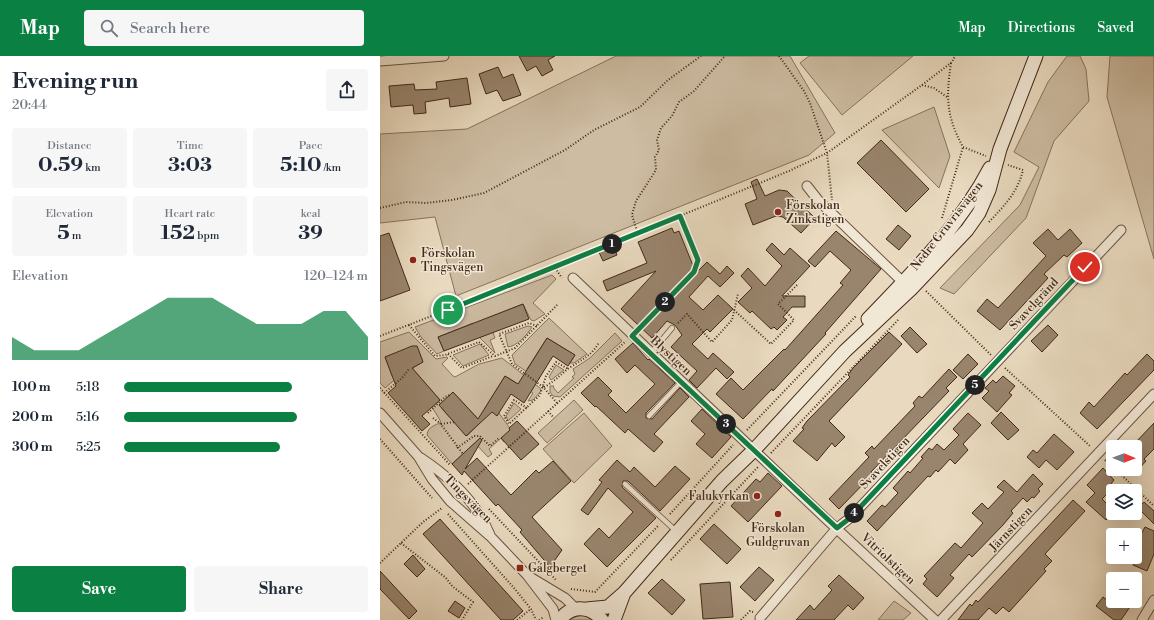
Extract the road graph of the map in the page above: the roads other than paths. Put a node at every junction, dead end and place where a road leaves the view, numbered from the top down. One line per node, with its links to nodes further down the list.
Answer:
1 (444, 56): 3 (street)
2 (1036, 56): 7 (street, Nedre Gruvrisvägen)
3 (380, 61)
4 (807, 186): 7 (street)
5 (1120, 230): 10 (street, Svavelgränd)
6 (573, 278): 9 (street, Blystigen)
7 (907, 286): 15 (street, Nedre Gruvrisvägen)
8 (672, 328): 9 (lane)
9 (651, 353): 11 (street, Blystigen)
10 (998, 361): 18 (street, Svavelstigen)
11 (682, 382): 14 (lane); 15 (street, Blystigen)
12 (1154, 394): 31 (street, Järnstigen)
13 (380, 413): 16 (street, Tingsvägen)
14 (649, 416)
15 (754, 450): 18 (street, Vitriolstigen); 19 (street, Nedre Gruvrisvägen)
16 (418, 456): 20 (street, Tingsvägen); 20 (street, Tingsvägen)
17 (625, 484): 19 (lane)
18 (837, 528): 25 (street, Svavelstigen); 30 (street, Vitriolstigen)
19 (677, 532): 22 (street, Nedre Gruvrisvägen)
20 (490, 536): 21 (street, Tingsvägen)
21 (527, 575): 24 (street, Tingsvägen); 26 (street, Tingsvägen)
22 (624, 593): 24 (street, Nedre Gruvrisvägen); 29 (street, Nedre Gruvrisvägen)
23 (1154, 600): 32 (street)
24 (581, 609): 27 (street); 28 (street)
25 (760, 619)
26 (556, 620)
27 (560, 620)
28 (602, 620)
29 (614, 620)
30 (935, 620)
31 (941, 620)
32 (1142, 620)

